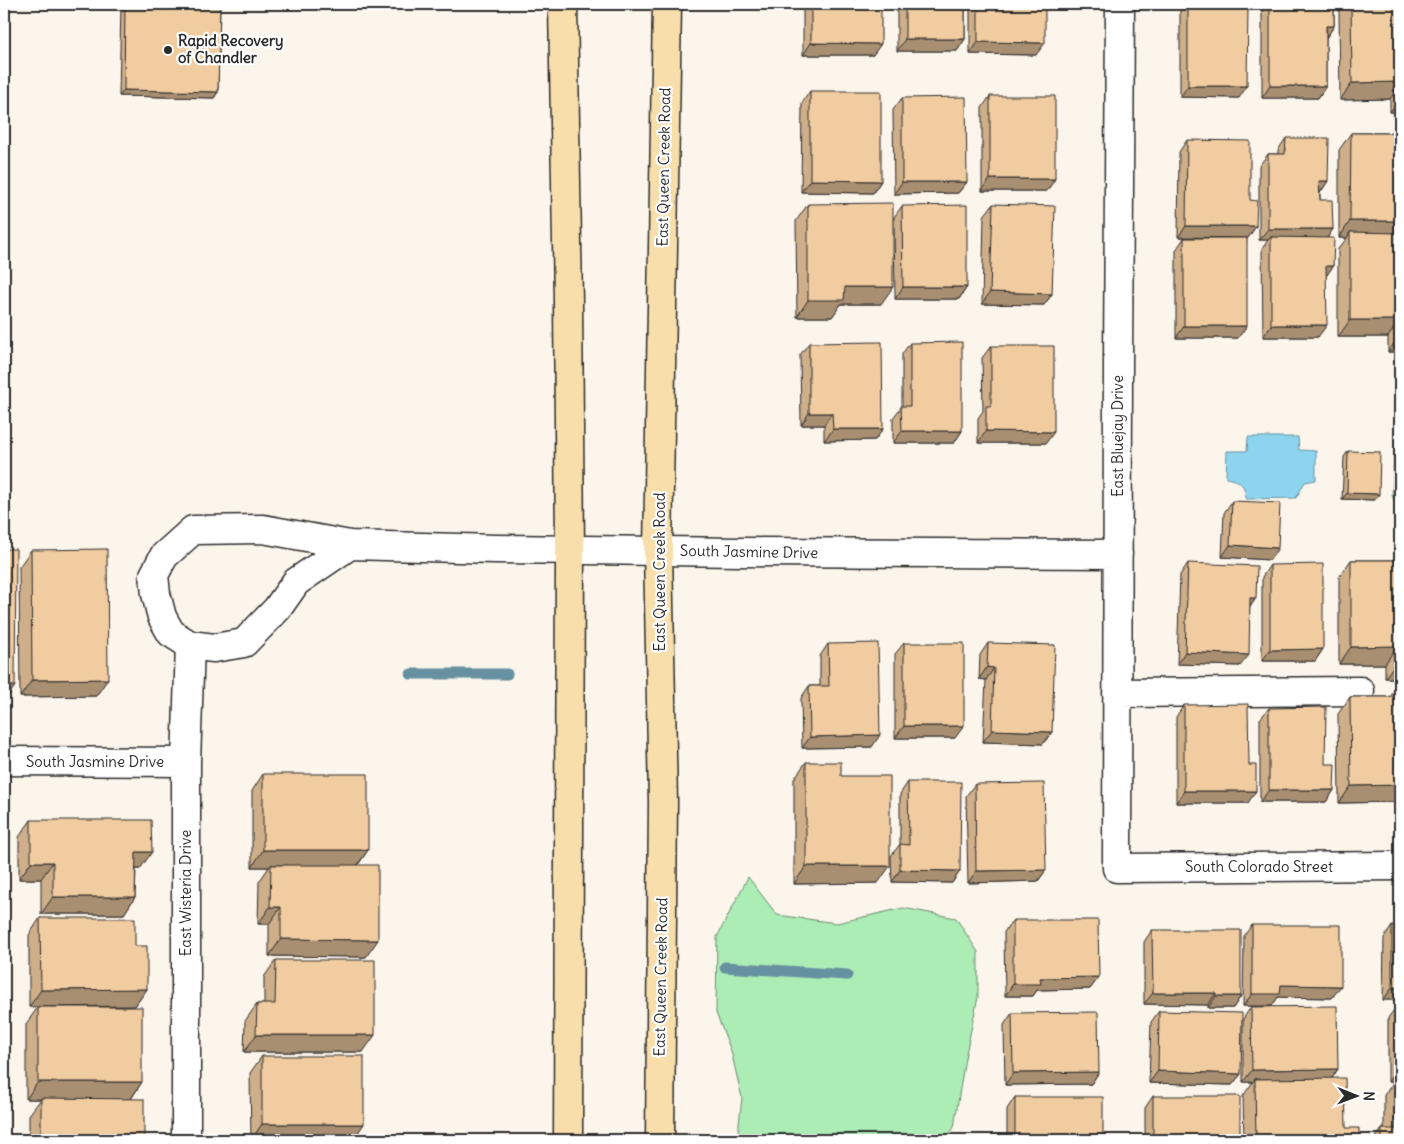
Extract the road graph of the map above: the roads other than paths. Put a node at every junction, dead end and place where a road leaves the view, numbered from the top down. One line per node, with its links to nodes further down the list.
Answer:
1 (563, 4): 5 (main road)
2 (667, 4): 6 (main road, East Queen Creek Road)
3 (1120, 4): 7 (street, East Bluejay Drive)
4 (350, 544): 5 (street, South Jasmine Drive); 8 (street, South Jasmine Drive); 8 (street, South Jasmine Drive)
5 (570, 551): 6 (street, South Jasmine Drive); 16 (main road)
6 (658, 551): 7 (street, South Jasmine Drive); 17 (main road, East Queen Creek Road)
7 (1118, 554): 10 (street, East Bluejay Drive)
8 (190, 645): 12 (street, East Wisteria Drive)
9 (1360, 691): 10 (street)
10 (1117, 693): 14 (street, East Bluejay Drive)
11 (4, 761): 12 (street, South Jasmine Drive)
12 (186, 762): 15 (street, East Wisteria Drive)
13 (1400, 866): 14 (street, South Colorado Street)
14 (1117, 868)
15 (186, 1140)
16 (568, 1140)
17 (660, 1140)

